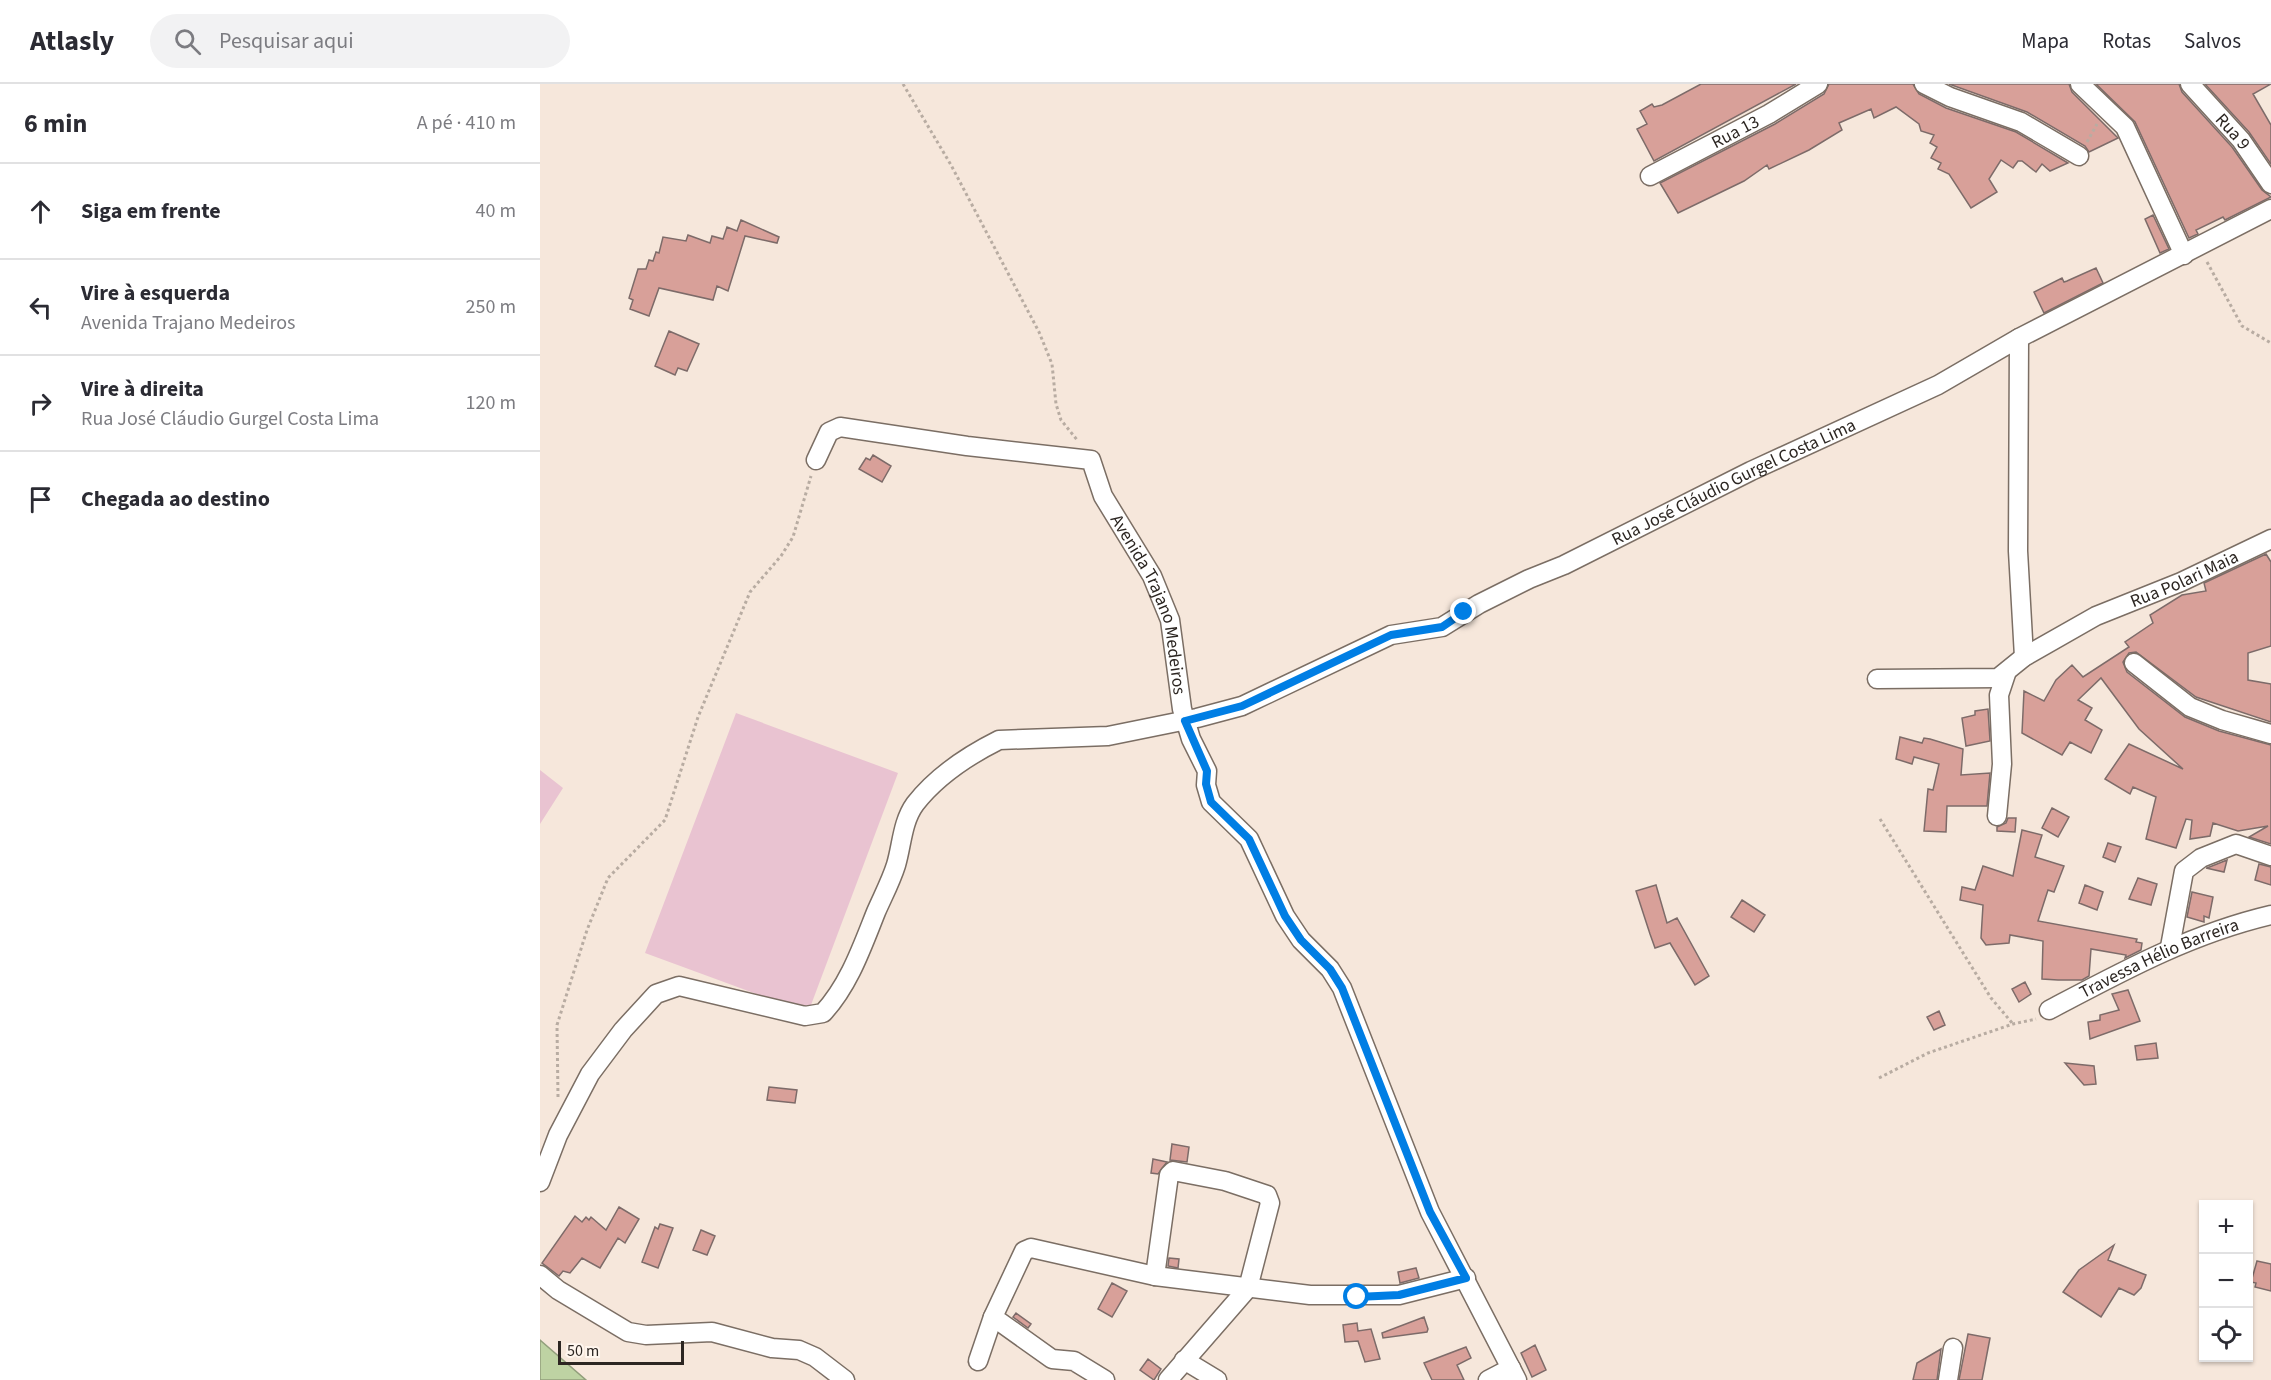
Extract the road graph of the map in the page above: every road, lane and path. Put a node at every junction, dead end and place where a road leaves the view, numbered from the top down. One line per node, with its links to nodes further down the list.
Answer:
1 (903, 84): 16 (path)
2 (1818, 84): 9 (street, Rua 13)
3 (1924, 84): 6 (street)
4 (2080, 84): 7 (street)
5 (2190, 84): 10 (street, Rua 9)
6 (1953, 90): 8 (street)
7 (2106, 109): 8 (path); 12 (street)
8 (2079, 156)
9 (1650, 176)
10 (2271, 184)
11 (2271, 209): 12 (street, Rua José Cláudio Gurgel Costa Lima)
12 (2192, 251): 13 (street, Rua José Cláudio Gurgel Costa Lima); 14 (path)
13 (2019, 338): 18 (street); 22 (street, Rua José Cláudio Gurgel Costa Lima)
14 (2271, 343)
15 (816, 460): 16 (street); 32 (path)
16 (1091, 460): 22 (street, Avenida Trajano Medeiros)
17 (2271, 539): 18 (street, Rua Polari Maia)
18 (2024, 657): 20 (street, Rua Polari Maia)
19 (2134, 663): 23 (street)
20 (2006, 674): 21 (street); 24 (street)
21 (1878, 679)
22 (1185, 721): 33 (street, Rua José Cláudio Gurgel Costa Lima); 36 (street, Avenida Trajano Medeiros)
23 (2271, 735)
24 (1997, 816)
25 (1880, 819): 30 (path)
26 (2271, 856): 28 (street)
27 (2271, 915): 28 (street, Travessa Hélio Barreira)
28 (2170, 947): 29 (street, Travessa Hélio Barreira)
29 (2049, 1010): 30 (path)
30 (2013, 1024): 31 (path)
31 (1879, 1078)
32 (558, 1102)
33 (540, 1182)
34 (540, 1275): 43 (street)
35 (1155, 1276): 37 (street); 37 (street); 38 (street)
36 (1466, 1278): 37 (street); 42 (street, Avenida Trajano Medeiros)
37 (1248, 1288): 40 (street)
38 (993, 1317): 41 (street); 44 (street)
39 (1953, 1348): 48 (street)
40 (1184, 1360): 45 (street); 46 (street)
41 (978, 1361)
42 (1514, 1374): 47 (street)
43 (845, 1380)
44 (1105, 1380)
45 (1168, 1380)
46 (1217, 1380)
47 (1488, 1380)
48 (1948, 1380)

